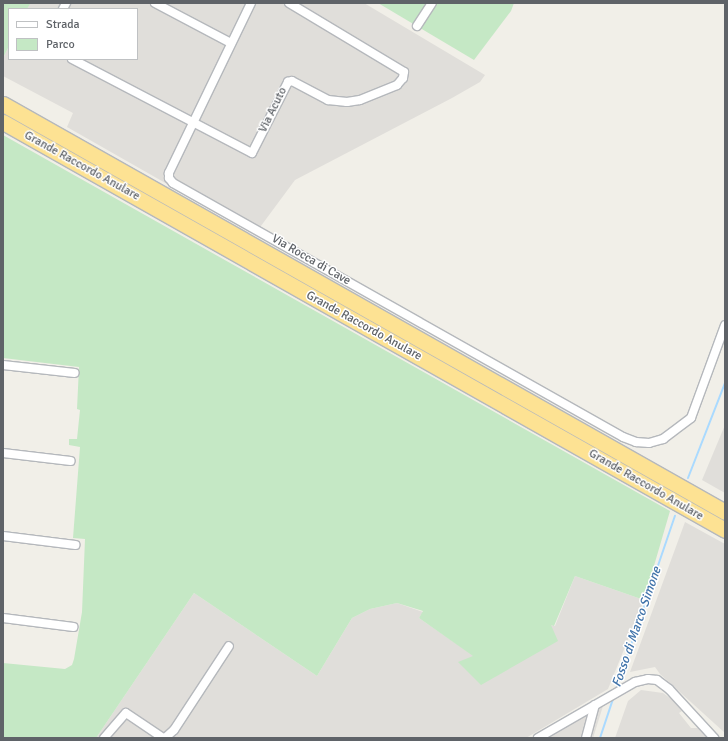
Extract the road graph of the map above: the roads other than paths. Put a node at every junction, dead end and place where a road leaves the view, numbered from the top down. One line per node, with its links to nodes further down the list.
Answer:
1 (155, 3): 6 (street)
2 (251, 3): 6 (street, Via Rocca di Cave)
3 (289, 3): 10 (street, Via Acuto)
4 (432, 3): 5 (street)
5 (417, 26)
6 (231, 43): 10 (street, Via Rocca di Cave)
7 (74, 60): 10 (street, Via Acuto)
8 (3, 104): 16 (highway, Grande Raccordo Anulare)
9 (3, 122): 17 (highway, Grande Raccordo Anulare)
10 (194, 123): 11 (street, Via Rocca di Cave)
11 (725, 325)
12 (3, 366): 13 (street)
13 (75, 373)
14 (3, 453): 15 (street)
15 (71, 461)
16 (725, 512)
17 (725, 530)
18 (3, 536): 19 (street)
19 (75, 545)
20 (3, 618): 21 (street)
21 (73, 627)
22 (229, 646): 25 (street)
23 (595, 705): 26 (street); 27 (street); 28 (street)
24 (104, 738): 25 (street)
25 (164, 738)
26 (538, 738)
27 (586, 738)
28 (714, 738)

